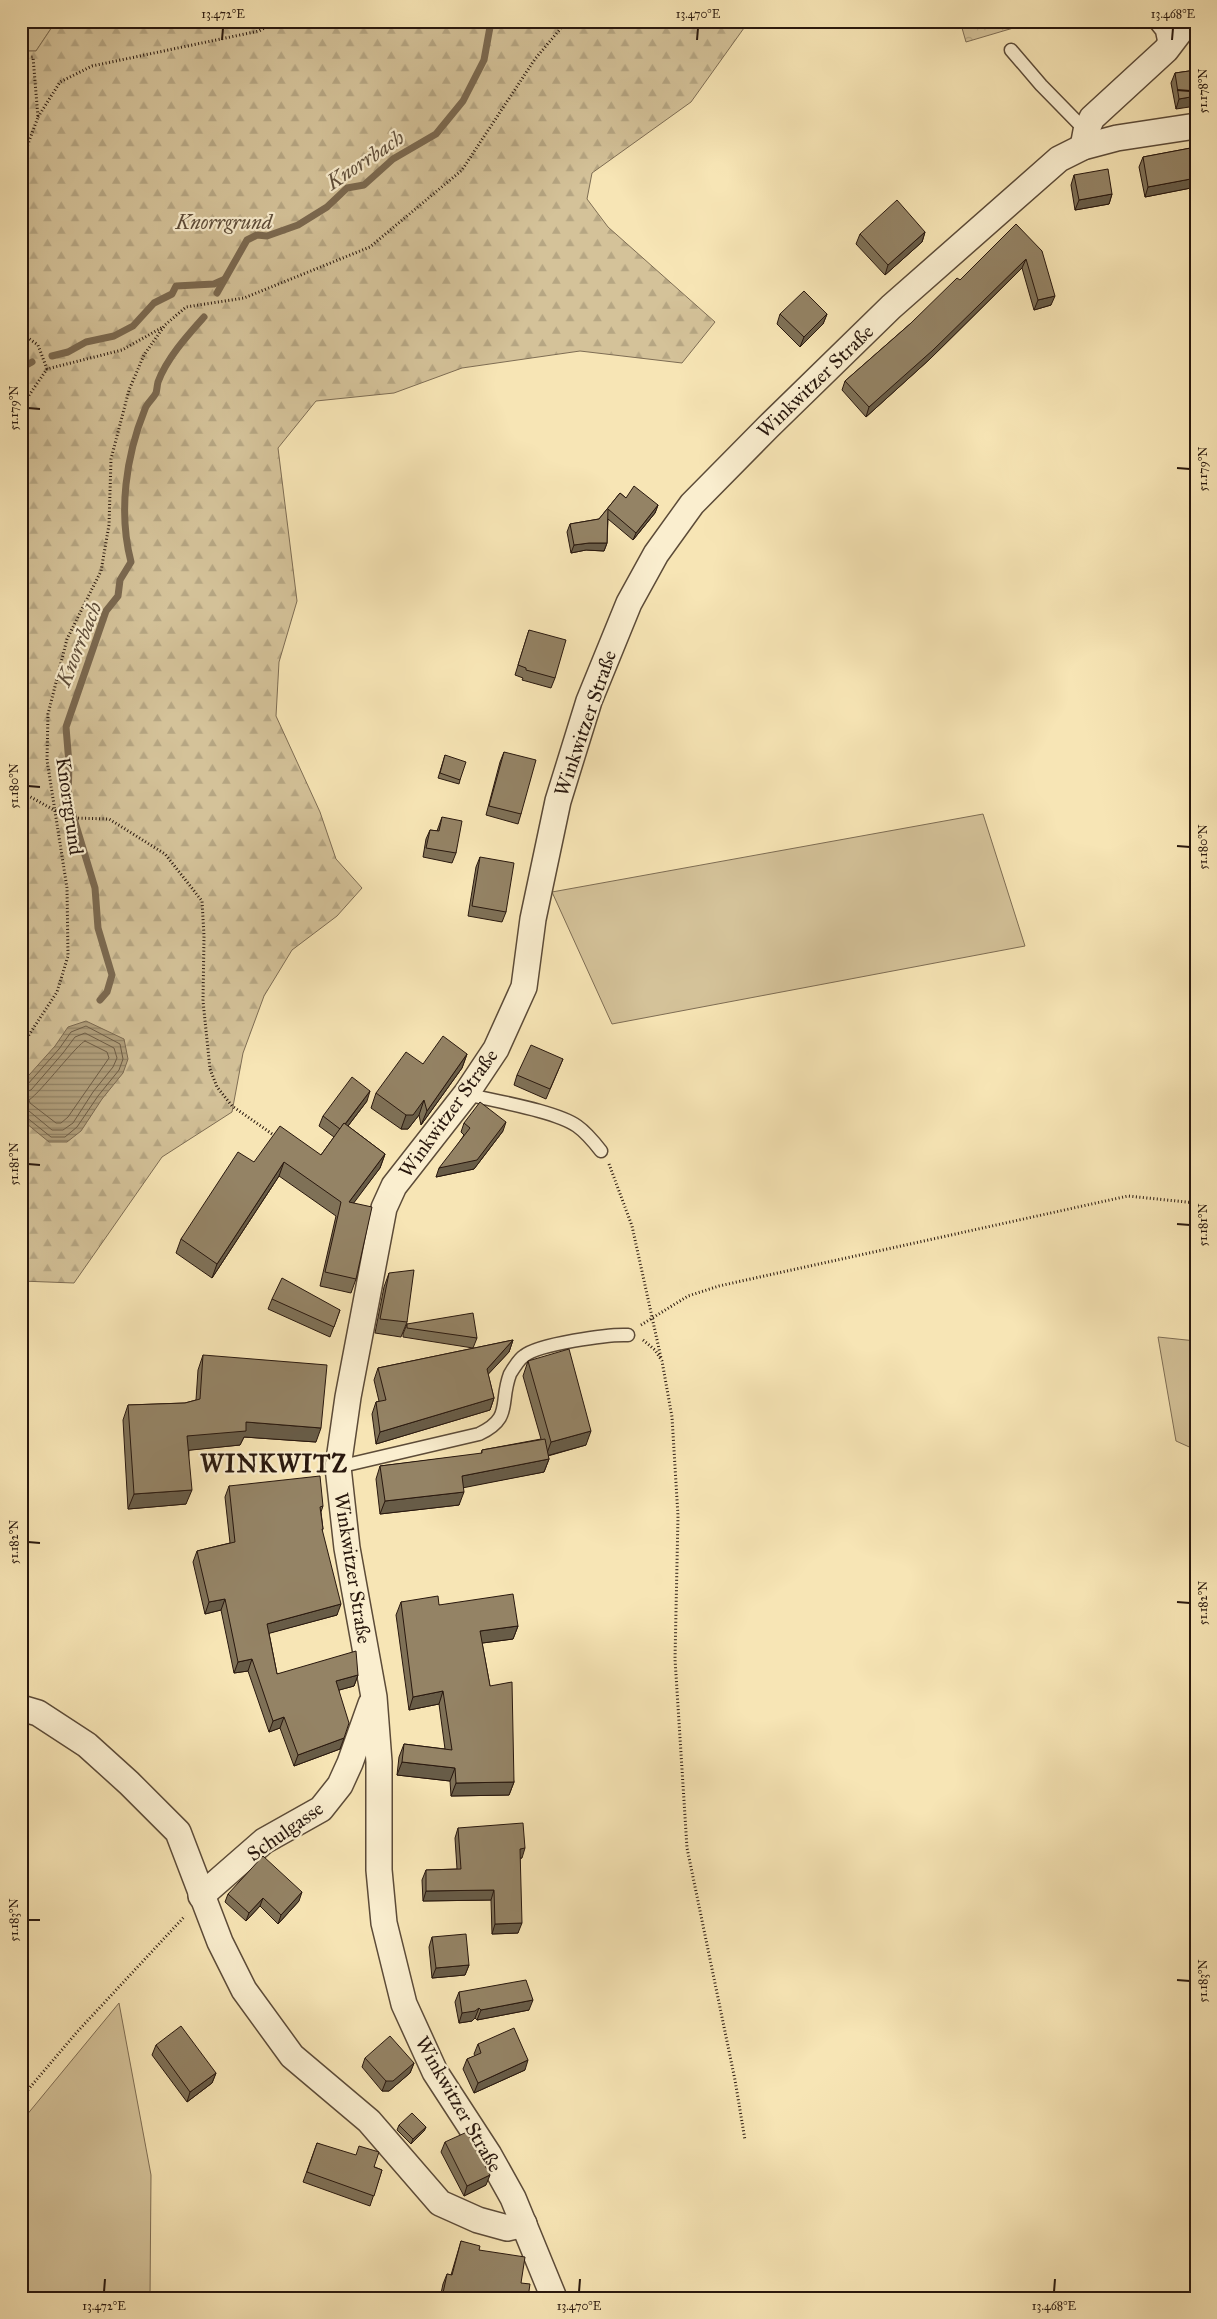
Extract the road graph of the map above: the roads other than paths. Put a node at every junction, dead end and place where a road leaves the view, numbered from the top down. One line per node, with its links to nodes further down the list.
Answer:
1 (1154, 21): 4 (lane)
2 (1188, 21): 4 (street)
3 (1011, 50): 6 (lane)
4 (1166, 50): 6 (street)
5 (1196, 126): 6 (street, Winkwitzer Straße)
6 (1085, 139): 7 (street, Winkwitzer Straße)
7 (466, 1094): 8 (lane); 10 (street, Winkwitzer Straße)
8 (601, 1151)
9 (628, 1334): 10 (lane)
10 (338, 1467): 11 (street, Winkwitzer Straße)
11 (374, 1697): 13 (street, Schulgasse); 14 (street, Winkwitzer Straße)
12 (21, 1708): 13 (street)
13 (201, 1896): 14 (street)
14 (524, 2224): 15 (street, Winkwitzer Straße)
15 (554, 2298)

